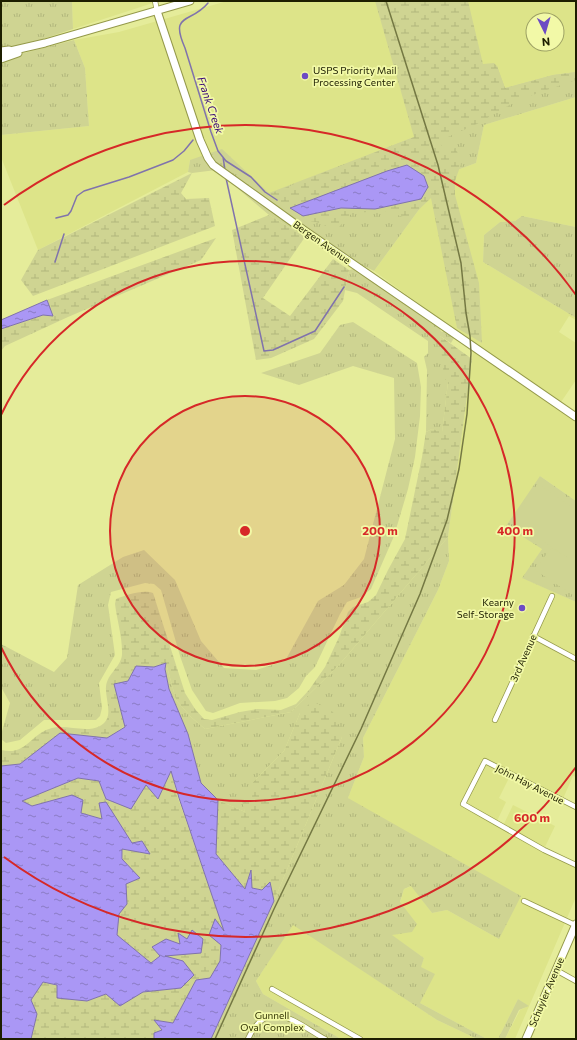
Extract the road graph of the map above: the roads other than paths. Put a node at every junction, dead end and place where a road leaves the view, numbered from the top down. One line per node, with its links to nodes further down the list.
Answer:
1 (154, 1): 3 (street, Bergen Avenue)
2 (190, 1): 3 (street)
3 (157, 11): 4 (street); 7 (street, Bergen Avenue)
4 (45, 43): 5 (street); 6 (street)
5 (4, 52)
6 (1, 59)
7 (576, 417)
8 (552, 596): 9 (street, 3rd Avenue)
9 (533, 636): 10 (street); 11 (street, 3rd Avenue)
10 (576, 659)
11 (496, 720)
12 (576, 807): 13 (street, John Hay Avenue)
13 (576, 865)
14 (524, 901): 15 (street)
15 (576, 925): 16 (street, Schuyler Avenue)
16 (556, 970): 17 (street); 22 (street, Schuyler Avenue)
17 (576, 981)
18 (272, 989): 21 (street)
19 (248, 1039): 20 (street)
20 (325, 1039)
21 (360, 1039)
22 (526, 1039)

